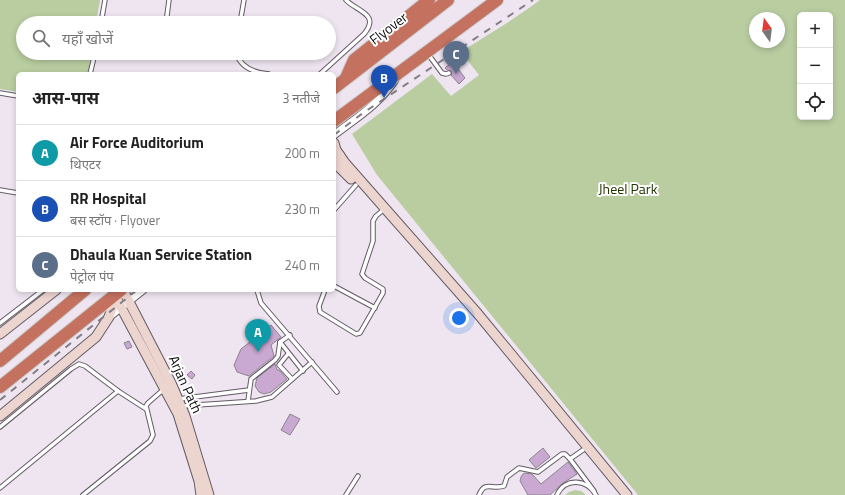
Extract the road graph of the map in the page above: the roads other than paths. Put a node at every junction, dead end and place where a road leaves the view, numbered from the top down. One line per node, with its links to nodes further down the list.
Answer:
1 (105, 0): 8 (lane)
2 (170, 0): 9 (lane)
3 (244, 0): 10 (lane)
4 (346, 0): 13 (lane)
5 (428, 0): 25 (highway)
6 (448, 0): 25 (highway, Flyover)
7 (497, 0): 11 (highway)
8 (103, 16)
9 (167, 16)
10 (241, 16)
11 (444, 40): 12 (highway); 17 (lane)
12 (426, 53): 23 (highway); 24 (lane)
13 (336, 59)
14 (93, 60): 19 (lane)
15 (238, 60): 18 (lane)
16 (335, 60): 22 (lane)
17 (457, 67)
18 (248, 68): 20 (lane); 21 (lane)
19 (90, 72)
20 (249, 72)
21 (258, 72)
22 (322, 72)
23 (399, 73): 29 (highway); 30 (street)
24 (449, 73)
25 (345, 79): 26 (highway, Flyover)
26 (336, 86)
27 (0, 93): 28 (lane)
28 (16, 96)
29 (336, 120)
30 (336, 134)
31 (337, 159): 32 (main road); 82 (main road)
32 (356, 185): 35 (lane); 36 (main road)
33 (0, 190): 34 (lane)
34 (16, 193)
35 (336, 208)
36 (382, 211): 47 (lane); 70 (main road)
37 (336, 287): 47 (lane)
38 (40, 292): 49 (lane)
39 (53, 292): 50 (main road)
40 (83, 292): 54 (highway)
41 (141, 292): 45 (street)
42 (257, 292): 51 (lane)
43 (324, 292): 47 (lane)
44 (118, 293): 45 (main road, Arjan Path); 46 (main road, Arjan Path); 48 (main road); 59 (highway)
45 (129, 302): 46 (street); 58 (main road, Arjan Path)
46 (122, 308): 48 (street); 58 (main road, Arjan Path)
47 (375, 308)
48 (109, 317): 68 (main road)
49 (0, 323)
50 (0, 334)
51 (290, 334): 52 (lane); 55 (lane)
52 (280, 342): 53 (lane); 60 (lane)
53 (288, 354): 56 (lane); 57 (lane)
54 (0, 361)
55 (312, 362): 56 (lane); 62 (lane)
56 (303, 371): 57 (lane)
57 (292, 379): 64 (lane)
58 (168, 385): 65 (main road, Arjan Path); 67 (lane); 76 (main road, Arjan Path)
59 (0, 387)
60 (249, 390): 63 (lane); 64 (lane)
61 (118, 391): 67 (lane); 69 (lane); 73 (lane)
62 (337, 392)
63 (196, 397): 65 (lane); 66 (lane)
64 (248, 401): 66 (lane)
65 (180, 403): 66 (lane); 77 (main road, Arjan Path)
66 (197, 405)
67 (146, 409): 75 (lane)
68 (0, 416)
69 (0, 427)
70 (583, 450): 71 (lane); 81 (main road)
71 (570, 459): 74 (lane); 79 (lane)
72 (358, 476): 78 (lane)
73 (0, 488)
74 (595, 493): 80 (lane)
75 (83, 495)
76 (201, 495)
77 (209, 495)
78 (346, 495)
79 (479, 495)
80 (557, 495)
81 (620, 495)
82 (627, 495)

